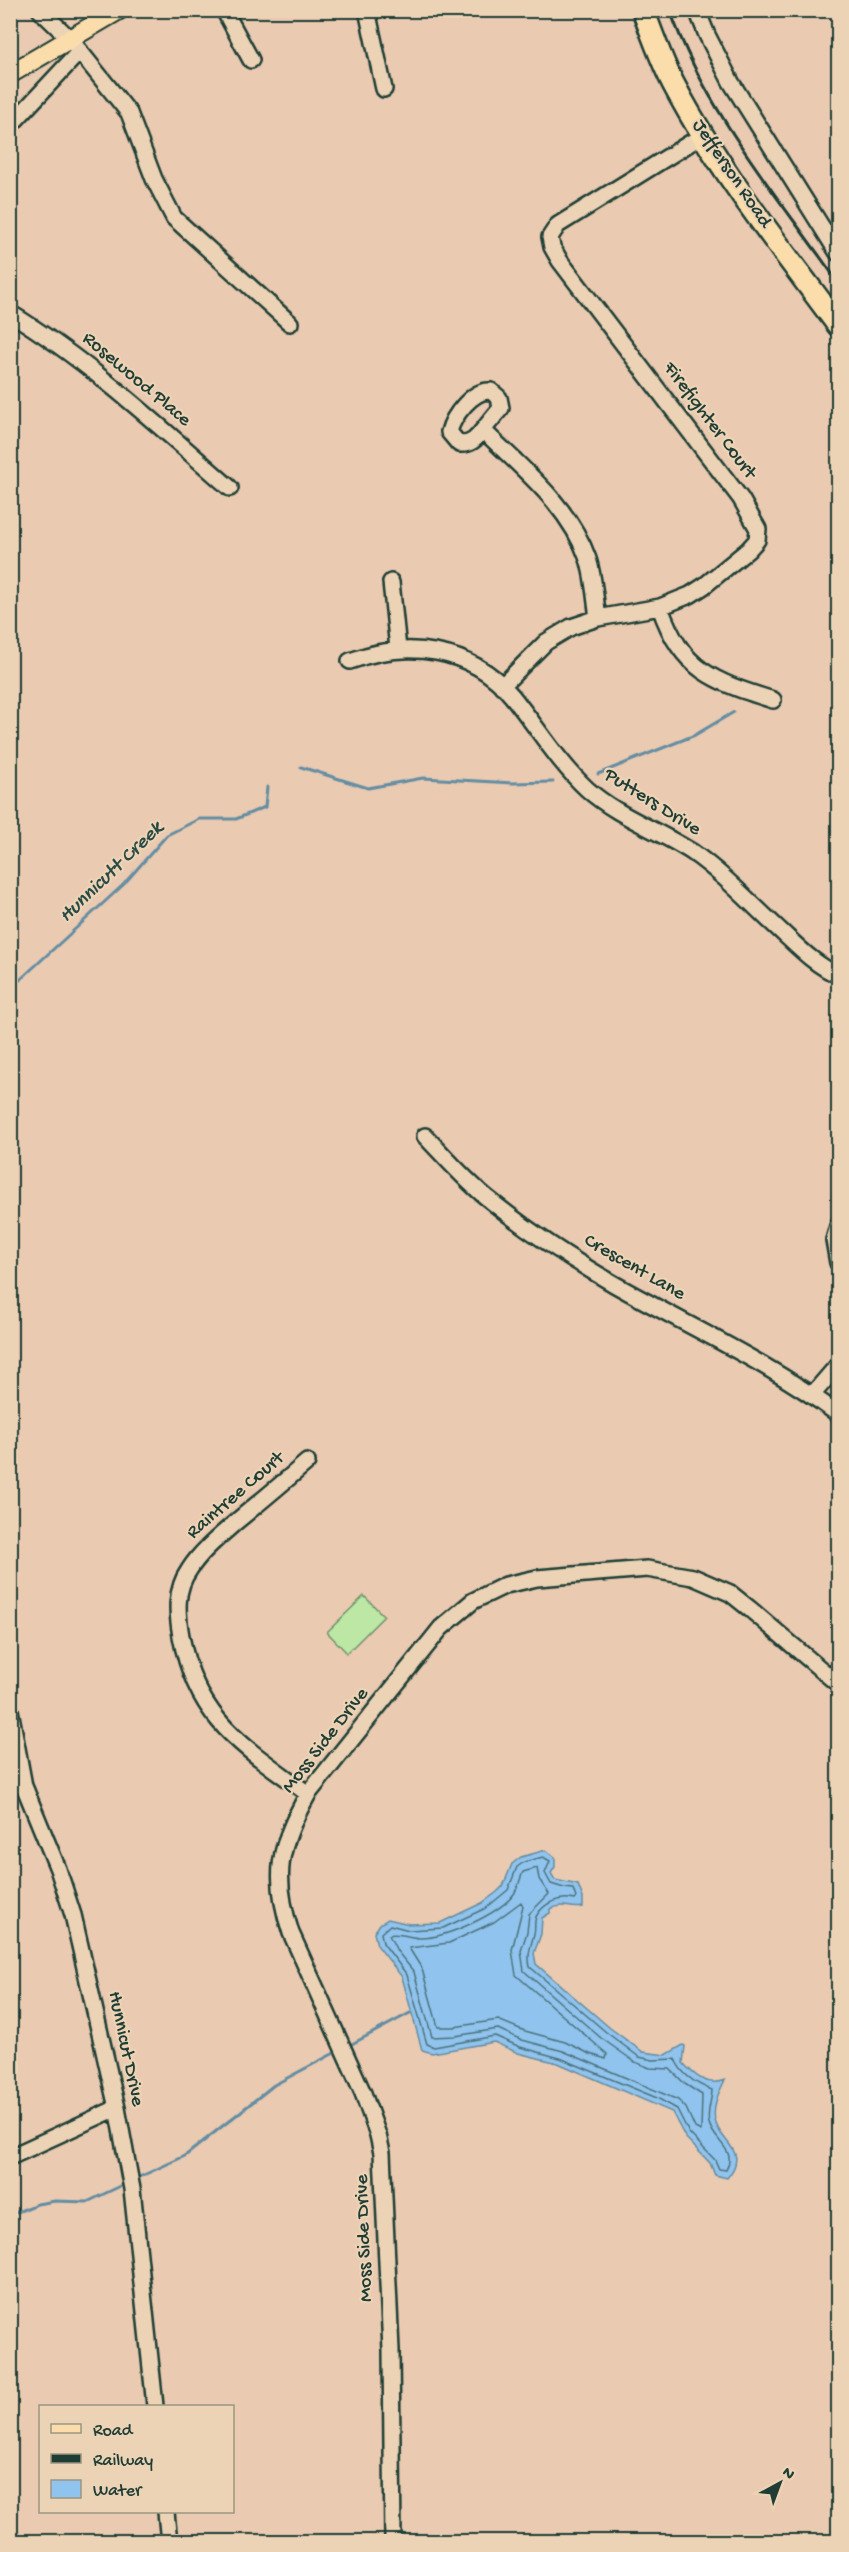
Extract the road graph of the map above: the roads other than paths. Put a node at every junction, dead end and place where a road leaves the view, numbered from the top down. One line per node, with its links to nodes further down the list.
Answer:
1 (40, 10): 7 (street)
2 (119, 10): 7 (main road)
3 (224, 10): 8 (street)
4 (367, 10): 10 (street)
5 (643, 10): 12 (highway, Jefferson Road)
6 (697, 10): 13 (street)
7 (75, 45): 9 (main road); 11 (street); 15 (street)
8 (250, 60)
9 (10, 74)
10 (384, 89)
11 (10, 126)
12 (703, 135): 16 (highway, Jefferson Road); 20 (street, Firefighter Court)
13 (838, 252)
14 (10, 313): 18 (street, Rosewood Place)
15 (290, 323)
16 (838, 325)
17 (483, 430): 21 (street)
18 (230, 488)
19 (391, 582): 22 (street)
20 (660, 607): 21 (street, Firefighter Court); 25 (street)
21 (598, 618): 24 (street, Firefighter Court)
22 (398, 649): 23 (street, Putters Drive); 24 (street, Putters Drive)
23 (350, 661)
24 (502, 686): 26 (street, Putters Drive)
25 (773, 700)
26 (838, 975)
27 (425, 1137): 31 (street, Crescent Lane)
28 (838, 1226): 29 (street)
29 (838, 1263)
30 (838, 1365): 31 (street)
31 (813, 1394): 32 (street, Crescent Lane)
32 (838, 1414)
33 (307, 1462): 37 (street, Raintree Court)
34 (838, 1684): 37 (street, Moss Side Drive)
35 (10, 1710): 36 (street, Hunnicut Drive)
36 (17, 1788): 38 (street, Hunnicut Drive)
37 (308, 1794): 43 (street, Moss Side Drive)
38 (117, 2108): 39 (street); 40 (street, Hunnicut Drive)
39 (10, 2157)
40 (155, 2405)
41 (166, 2513): 42 (street)
42 (169, 2541)
43 (393, 2541)

